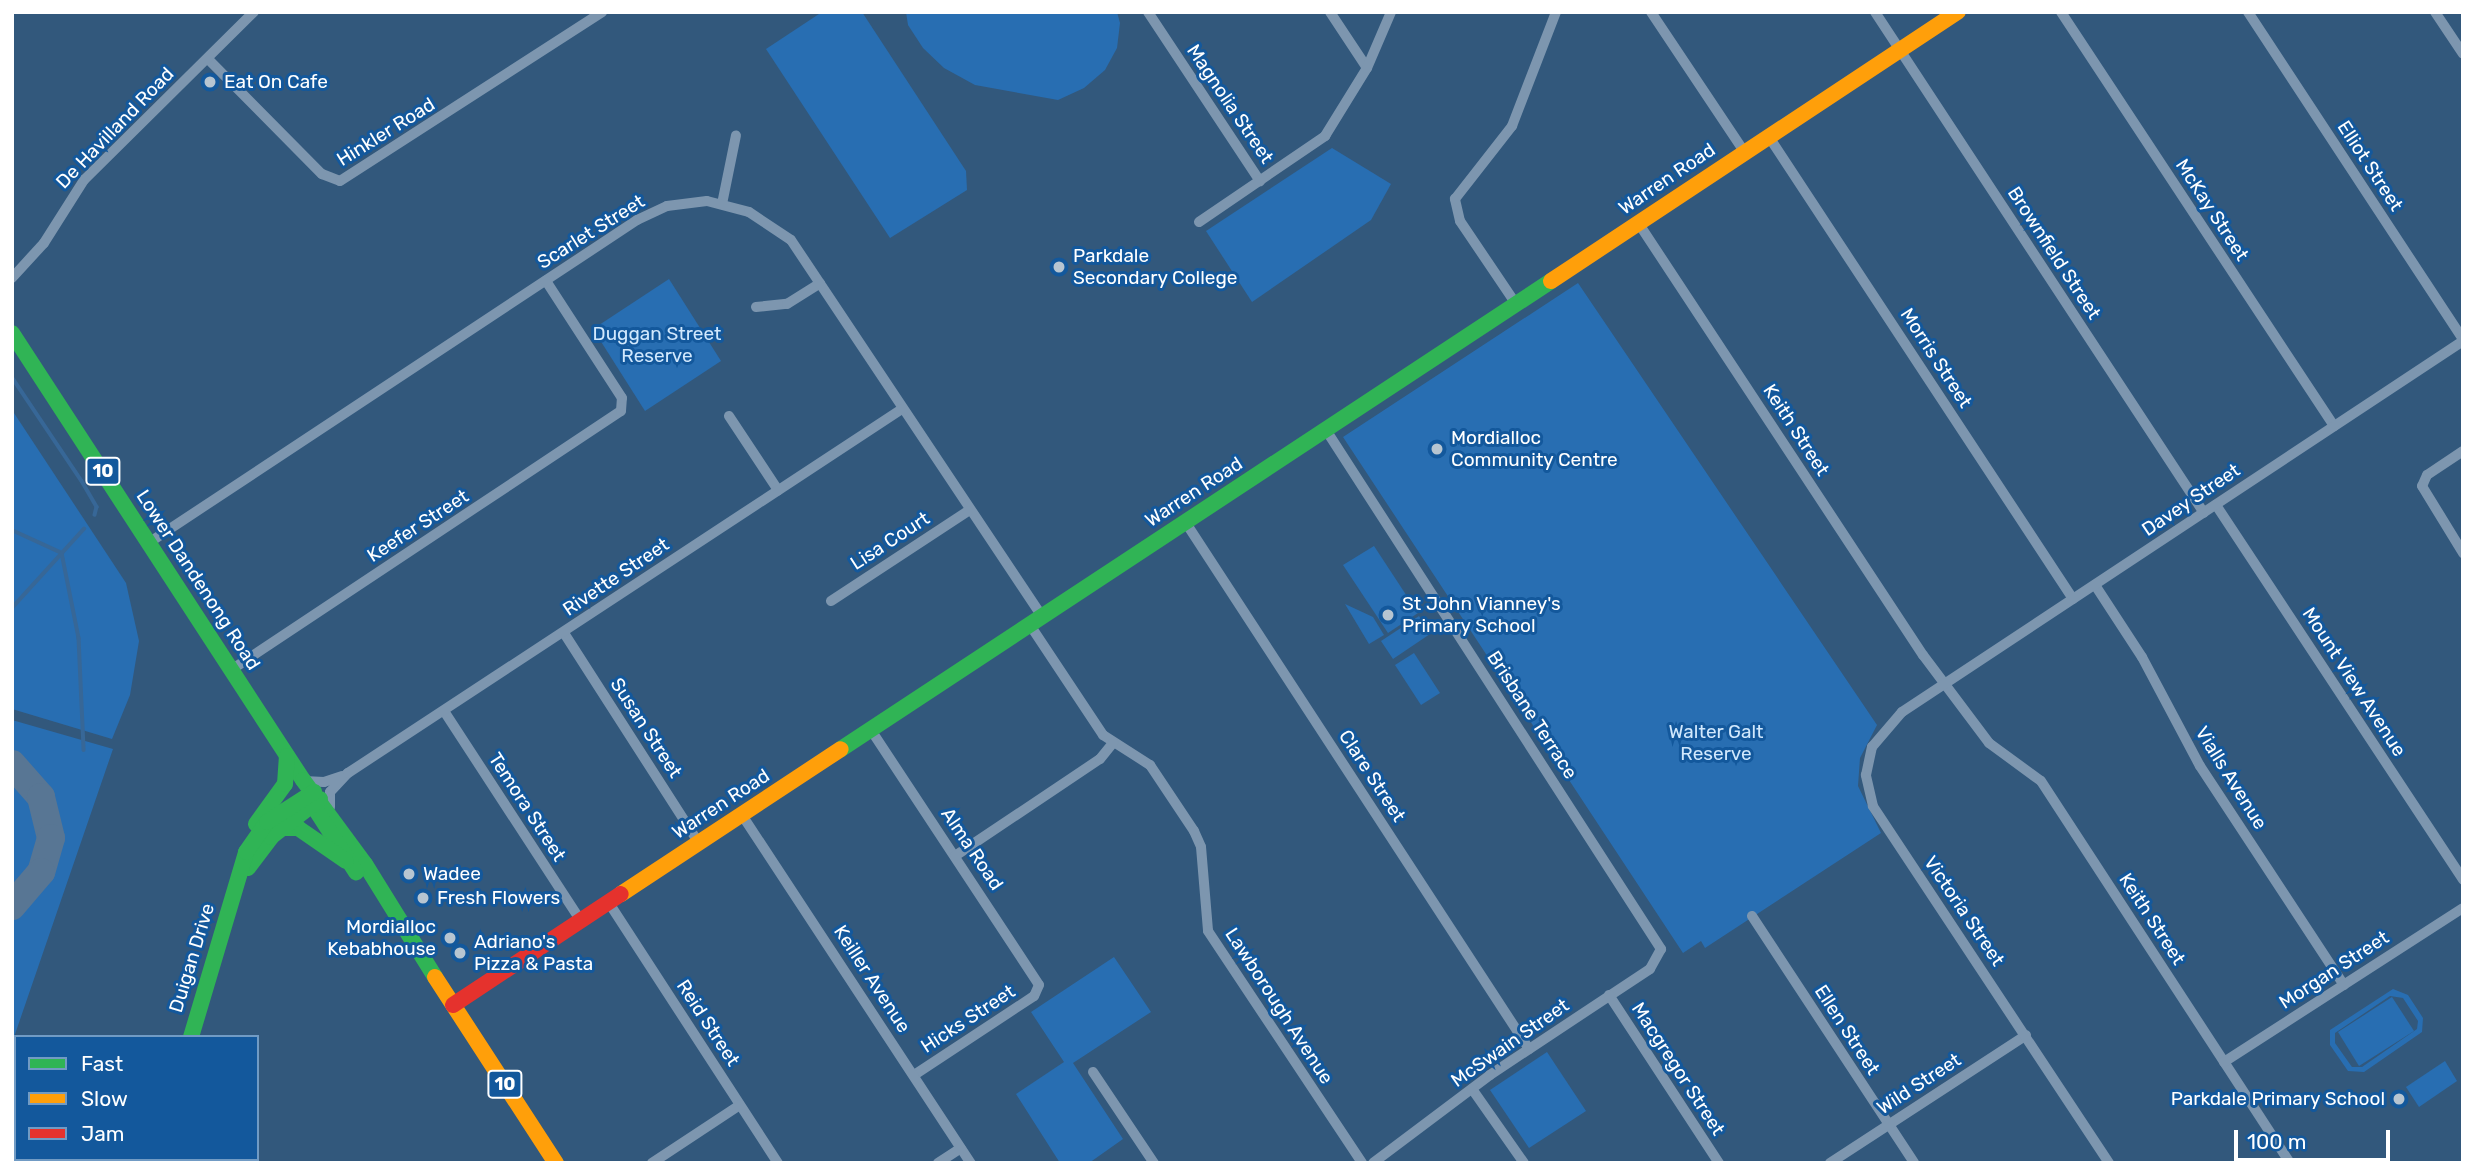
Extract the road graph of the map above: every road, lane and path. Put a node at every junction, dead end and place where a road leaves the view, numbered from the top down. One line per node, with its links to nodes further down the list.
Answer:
1 (254, 12): 15 (street, De Havilland Road)
2 (603, 12): 15 (street, Hinkler Road)
3 (1148, 12): 20 (street, Magnolia Street)
4 (1330, 12): 16 (street)
5 (1391, 12): 16 (street)
6 (1556, 12): 27 (street)
7 (1651, 12): 19 (street)
8 (1875, 12): 13 (street, Brownfield Street)
9 (1958, 12): 13 (main road, Warren Road)
10 (2061, 12): 33 (street, McKay Street)
11 (2248, 12): 30 (street, Elliot Street)
12 (2435, 12): 14 (street)
13 (1900, 51): 18 (main road, Warren Road); 39 (street, Brownfield Street)
14 (2463, 54)
15 (208, 59): 24 (street, De Havilland Road)
16 (1367, 68): 20 (street)
17 (736, 135): 21 (street)
18 (1769, 137): 19 (main road, Warren Road); 44 (street, Morris Street)
19 (1745, 153): 23 (main road, Warren Road)
20 (1261, 181): 22 (street)
21 (722, 204): 25 (street, Scarlet Street); 26 (street, Scarlet Street)
22 (1199, 222)
23 (1639, 224): 27 (main road, Warren Road); 49 (street, Keith Street)
24 (12, 278)
25 (546, 281): 41 (street, Scarlet Street); 48 (street, Keefer Street)
26 (820, 283): 28 (street); 31 (street, Scarlet Street)
27 (1516, 304): 34 (main road, Warren Road)
28 (756, 307)
29 (12, 333): 41 (main road, Lower Dandenong Road / 10)
30 (2463, 340): 33 (street, Davey Street)
31 (902, 409): 36 (street, Rivette Street); 38 (street, Scarlet Street)
32 (729, 416): 36 (street)
33 (2334, 426): 37 (street, Davey Street)
34 (1325, 430): 40 (main road, Warren Road); 70 (street, Brisbane Terrace)
35 (2463, 451): 42 (street)
36 (778, 490): 47 (street, Rivette Street)
37 (2216, 505): 39 (street, Davey Street); 63 (street, Mount View Avenue)
38 (968, 511): 45 (street, Lisa Court); 46 (street, Scarlet Street)
39 (2204, 513): 43 (street, Davey Street)
40 (1186, 523): 46 (main road, Warren Road); 77 (street, Clare Street)
41 (150, 542): 48 (main road, Lower Dandenong Road / 10)
42 (2463, 552)
43 (2095, 584): 44 (street, Davey Street); 71 (street, Vialls Avenue)
44 (2073, 599): 49 (street, Davey Street)
45 (831, 601)
46 (1036, 621): 51 (main road, Warren Road); 52 (street, Lawborough Avenue)
47 (564, 632): 50 (street, Rivette Street); 59 (street, Susan Street)
48 (231, 670): 53 (main road, Lower Dandenong Road / 10)
49 (1945, 684): 76 (street, Victoria Street); 78 (street, Keith Street)
50 (444, 711): 54 (street, Rivette Street); 69 (street, Temora Street)
51 (871, 730): 56 (main road, Warren Road); 61 (street, Alma Road)
52 (1113, 743): 61 (street); 91 (street, Lawborough Avenue)
53 (287, 756): 55 (main road, Lower Dandenong Road / 10); 60 (main road)
54 (348, 773): 55 (street, Rivette Street); 57 (street, Rivette Street)
55 (311, 795): 57 (main road, Lower Dandenong Road / 10); 58 (main road, Duigan Drive); 60 (main road, Duigan Drive); 62 (main road, Lower Dandenong Road / 10)
56 (742, 815): 59 (main road, Warren Road); 80 (street, Keiller Avenue)
57 (334, 816): 68 (main road, Lower Dandenong Road / 10)
58 (283, 828): 62 (main road); 64 (main road, Duigan Drive)
59 (699, 843): 65 (main road, Warren Road)
60 (246, 852): 64 (main road, Duigan Drive)
61 (955, 856): 72 (street, Alma Road)
62 (350, 865): 68 (main road, Lower Dandenong Road / 10)
63 (2463, 880)
64 (234, 892): 75 (main road, Duigan Drive)
65 (609, 903): 69 (main road, Warren Road); 82 (street, Reid Street)
66 (2463, 908): 71 (street, Morgan Street)
67 (1752, 916): 83 (street, Ellen Street)
68 (398, 921): 74 (main road, Lower Dandenong Road / 10)
69 (581, 921): 74 (main road, Warren Road)
70 (1661, 949): 73 (street, McSwain Street)
71 (2344, 985): 78 (street, Morgan Street)
72 (1040, 990): 80 (street, Hicks Street)
73 (1609, 995): 77 (street, McSwain Street); 94 (street, Macgregor Street)
74 (453, 1005): 85 (main road, Lower Dandenong Road / 10)
75 (192, 1035)
76 (2026, 1035): 83 (street, Wild Street); 97 (street, Victoria Street)
77 (1529, 1049): 81 (street, McSwain Street)
78 (2224, 1062): 98 (street, Keith Street)
79 (1093, 1072): 90 (street)
80 (914, 1075): 84 (street, Keiller Avenue)
81 (1472, 1088): 92 (street, McSwain Street); 93 (street)
82 (740, 1105): 86 (street); 87 (street, Reid Street)
83 (1888, 1125): 95 (street, Wild Street); 96 (street, Ellen Street)
84 (961, 1148): 88 (street); 89 (street, Keiller Avenue)
85 (556, 1163)
86 (652, 1163)
87 (778, 1163)
88 (938, 1163)
89 (971, 1163)
90 (1154, 1163)
91 (1362, 1163)
92 (1373, 1163)
93 (1524, 1163)
94 (1719, 1163)
95 (1830, 1163)
96 (1913, 1163)
97 (2109, 1163)
98 (2290, 1163)

